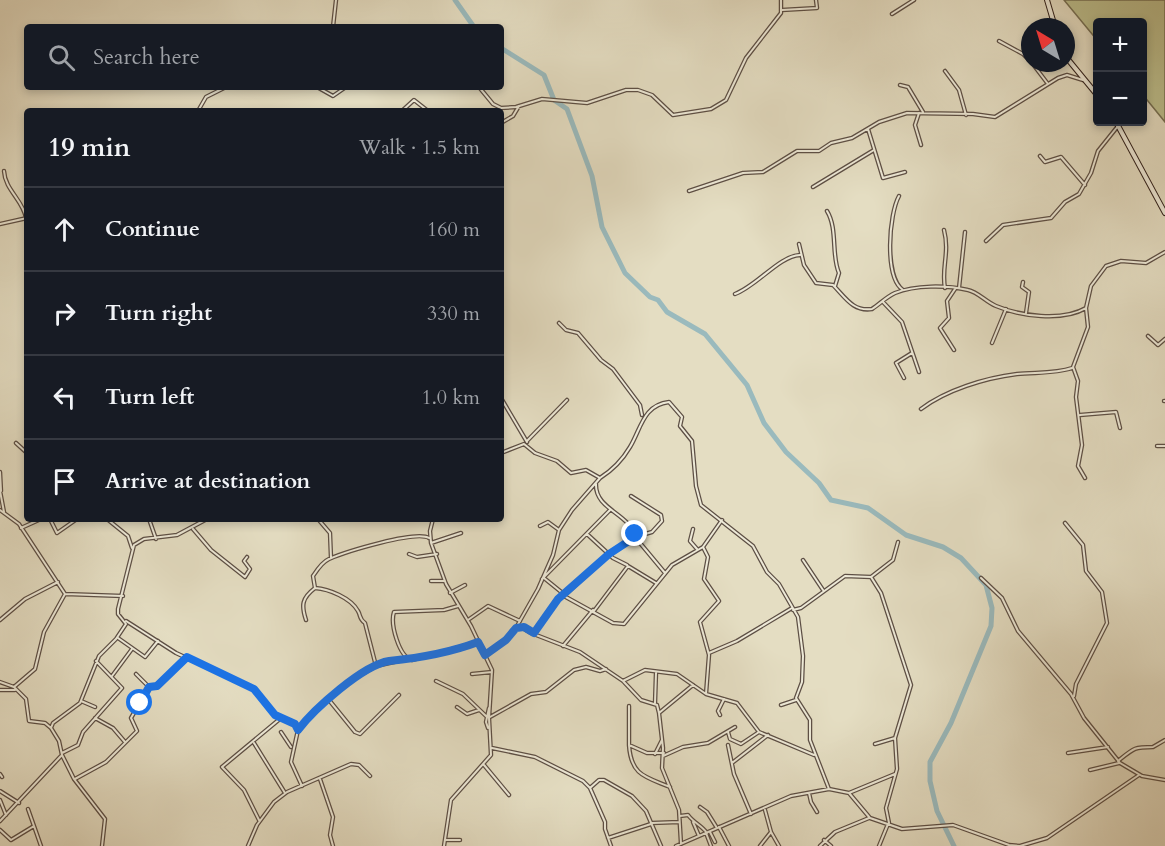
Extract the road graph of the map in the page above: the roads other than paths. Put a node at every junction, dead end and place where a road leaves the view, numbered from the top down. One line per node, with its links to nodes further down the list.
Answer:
1 (336, 0): 9 (street)
2 (781, 0): 6 (street)
3 (816, 0): 6 (street)
4 (914, 0): 7 (street)
5 (1047, 0): 8 (street)
6 (782, 10): 23 (street)
7 (892, 14)
8 (1052, 18)
9 (333, 24)
10 (999, 41): 11 (street)
11 (1021, 53)
12 (1075, 69): 15 (street)
13 (945, 71): 28 (street)
14 (1039, 72): 16 (street)
15 (1084, 81): 16 (street); 22 (street)
16 (1048, 84): 28 (street)
17 (900, 85): 27 (street)
18 (220, 90): 24 (street)
19 (322, 90): 20 (street)
20 (342, 90)
21 (481, 90): 23 (street)
22 (1093, 91)
23 (519, 106): 29 (street)
24 (200, 108)
25 (405, 108): 26 (street)
26 (424, 108)
27 (921, 112): 28 (street); 32 (street); 33 (street)
28 (966, 115)
29 (504, 121)
30 (1115, 126): 38 (street)
31 (1119, 126): 44 (street)
32 (868, 129): 34 (street); 40 (street)
33 (921, 144)
34 (874, 150): 37 (street); 39 (street)
35 (1040, 156): 38 (street)
36 (4, 171): 42 (street)
37 (905, 172)
38 (1085, 185): 51 (street)
39 (813, 187)
40 (689, 191)
41 (899, 196): 59 (street)
42 (24, 211)
43 (827, 212): 56 (street)
44 (1165, 213)
45 (24, 218): 47 (street)
46 (0, 219): 47 (street)
47 (5, 223): 48 (street)
48 (0, 224)
49 (944, 230): 57 (street)
50 (965, 232): 58 (street)
51 (986, 241)
52 (799, 244): 54 (street)
53 (1165, 252): 62 (street)
54 (801, 255): 56 (street); 60 (street)
55 (1023, 282): 64 (street)
56 (835, 286): 61 (street)
57 (945, 288): 58 (street); 59 (street)
58 (957, 289): 63 (street); 69 (street)
59 (903, 290): 61 (street)
60 (735, 294)
61 (882, 302): 70 (street)
62 (1086, 308): 64 (street); 71 (street)
63 (1006, 309): 64 (street); 68 (street)
64 (1026, 313)
65 (559, 322): 78 (street)
66 (1148, 336): 67 (street)
67 (1165, 339)
68 (992, 343)
69 (954, 350)
70 (912, 353): 72 (street); 73 (street)
71 (1073, 367): 76 (street); 77 (street)
72 (919, 372)
73 (904, 378)
74 (567, 400): 80 (street)
75 (504, 403): 80 (street)
76 (921, 409)
77 (1080, 415): 79 (street); 89 (street)
78 (643, 417): 88 (street); 96 (street)
79 (1119, 428)
80 (527, 441): 82 (street)
81 (16, 443): 85 (street)
82 (527, 446): 86 (street); 88 (street)
83 (1157, 446): 84 (street)
84 (1165, 446)
85 (24, 450)
86 (504, 452)
87 (0, 472): 91 (street)
88 (600, 478): 90 (street)
89 (1086, 478)
90 (596, 484): 94 (street); 110 (street)
91 (0, 491): 95 (street)
92 (631, 496): 113 (street)
93 (0, 510): 95 (street)
94 (610, 510): 112 (street); 113 (street)
95 (4, 512): 107 (street)
96 (722, 520): 117 (street); 143 (street)
97 (34, 522): 107 (street)
98 (51, 522): 99 (street)
99 (73, 522)
100 (111, 522): 118 (street)
101 (150, 522): 114 (street)
102 (202, 522): 108 (street)
103 (321, 522): 124 (street)
104 (433, 522): 115 (street)
105 (1065, 523): 181 (street)
106 (540, 526): 110 (street)
107 (21, 528): 133 (street)
108 (192, 529): 114 (street); 123 (street)
109 (693, 529): 119 (street)
110 (560, 530): 129 (street)
111 (461, 533): 115 (street)
112 (587, 534): 122 (street); 129 (street)
113 (635, 537): 122 (street); 127 (street)
114 (156, 539): 118 (street)
115 (431, 541): 121 (street); 124 (street)
116 (898, 542): 128 (street)
117 (703, 547): 119 (street); 157 (street)
118 (132, 548): 140 (street)
119 (697, 549): 127 (street)
120 (409, 554): 121 (street)
121 (437, 554): 132 (street)
122 (609, 554): 126 (street); 141 (street)
123 (247, 557)
124 (331, 558): 136 (street)
125 (803, 560): 137 (street)
126 (629, 566): 134 (street); 144 (street)
127 (665, 573): 134 (street)
128 (872, 577): 137 (street); 203 (street)
129 (543, 578): 141 (street); 149 (street)
130 (981, 578): 181 (street)
131 (431, 581): 132 (street)
132 (445, 581): 138 (street)
133 (58, 582): 139 (street); 145 (street)
134 (656, 583): 144 (street)
135 (465, 585): 138 (street)
136 (315, 588): 146 (street); 162 (street)
137 (823, 590): 143 (street)
138 (450, 593): 142 (street)
139 (65, 594): 140 (street); 174 (street)
140 (123, 596): 148 (street)
141 (564, 596): 144 (street); 151 (street)
142 (458, 606): 147 (street); 160 (street)
143 (793, 609): 157 (street); 180 (street)
144 (593, 610): 155 (street)
145 (0, 620)
146 (306, 620)
147 (468, 620): 149 (street); 154 (street)
148 (126, 621): 152 (street); 153 (street)
149 (520, 622): 150 (street)
150 (516, 628): 151 (street); 158 (street)
151 (531, 633): 155 (street)
152 (117, 638): 156 (street); 161 (street)
153 (158, 641): 156 (street); 159 (street)
154 (478, 642): 158 (street); 160 (street)
155 (563, 646): 163 (street)
156 (132, 649): 168 (street)
157 (709, 653): 176 (street)
158 (485, 655): 164 (street)
159 (187, 657): 173 (street); 195 (street)
160 (408, 659): 162 (street)
161 (96, 661): 168 (street); 182 (street)
162 (376, 666): 179 (street)
163 (606, 669): 170 (street); 193 (street)
164 (492, 672): 167 (street); 193 (street)
165 (656, 673): 170 (street); 172 (street); 183 (street)
166 (136, 674): 173 (street)
167 (472, 674)
168 (112, 676): 194 (street)
169 (435, 681): 190 (street)
170 (623, 681): 183 (street)
171 (0, 682): 174 (street)
172 (693, 685): 176 (street); 189 (street)
173 (149, 687): 206 (street)
174 (15, 688): 175 (street); 197 (street)
175 (0, 690)
176 (706, 693): 178 (street)
177 (399, 695): 179 (street)
178 (724, 699): 192 (street); 201 (street)
179 (329, 700): 198 (street)
180 (796, 700): 184 (street); 218 (street)
181 (1076, 700): 211 (street)
182 (81, 701): 188 (street); 197 (street)
183 (655, 703): 186 (street)
184 (781, 705)
185 (629, 706): 209 (street)
186 (658, 706): 189 (street); 191 (street)
187 (457, 707): 190 (street)
188 (95, 708)
189 (664, 708): 191 (street)
190 (479, 710): 193 (street)
191 (659, 713): 204 (street)
192 (720, 715)
193 (488, 717): 212 (street)
194 (95, 718): 206 (street); 215 (street)
195 (281, 718): 198 (street); 207 (street)
196 (735, 727): 199 (street)
197 (51, 728): 215 (street)
198 (298, 730): 213 (street)
199 (728, 731): 201 (street); 217 (street)
200 (281, 732): 213 (street)
201 (759, 732): 202 (street)
202 (768, 735): 218 (street); 220 (street)
203 (895, 738): 208 (street); 223 (street)
204 (663, 739): 216 (street); 217 (street)
205 (1165, 740): 219 (street)
206 (125, 742): 226 (street)
207 (254, 742): 236 (street); 249 (street)
208 (875, 744)
209 (629, 745): 216 (street); 231 (street)
210 (728, 745): 220 (street)
211 (1108, 747): 214 (street); 219 (street)
212 (492, 748): 221 (street); 230 (street)
213 (292, 749): 229 (street)
214 (1068, 753)
215 (62, 754): 226 (street); 239 (street)
216 (655, 754): 217 (street)
217 (663, 755): 231 (street)
218 (816, 757): 232 (street)
219 (1119, 762): 222 (street); 224 (street)
220 (732, 763): 244 (street)
221 (484, 765): 237 (street); 261 (street)
222 (1090, 770)
223 (895, 774): 235 (street); 253 (street)
224 (1139, 775): 228 (street); 253 (street)
225 (370, 776): 227 (street)
226 (74, 779): 268 (street)
227 (320, 779): 229 (street); 270 (street)
228 (1165, 780)
229 (302, 786): 236 (street)
230 (590, 788): 252 (street); 260 (street)
231 (670, 788): 246 (street)
232 (829, 789): 234 (street); 235 (street)
233 (0, 790): 239 (street)
234 (809, 793): 242 (street); 243 (street)
235 (849, 793): 247 (street)
236 (285, 794): 249 (street)
237 (509, 795)
238 (0, 800): 245 (street)
239 (19, 803): 245 (street)
240 (700, 807): 255 (street)
241 (28, 809): 254 (street)
242 (765, 809): 244 (street); 257 (street)
243 (817, 812)
244 (751, 814): 255 (street)
245 (6, 815): 248 (street)
246 (680, 816): 250 (street); 251 (street)
247 (870, 818): 253 (street); 263 (street)
248 (0, 821)
249 (260, 821): 266 (street)
250 (679, 822): 252 (street); 265 (street)
251 (693, 822): 258 (street); 259 (street)
252 (652, 823): 260 (street); 273 (street)
253 (889, 823): 281 (street)
254 (34, 826): 256 (street); 267 (street)
255 (718, 827): 258 (street); 276 (street)
256 (0, 830)
257 (771, 832): 277 (street); 278 (street)
258 (708, 833): 259 (street); 264 (street); 275 (street)
259 (699, 836): 265 (street)
260 (608, 838): 272 (street)
261 (445, 840): 262 (street); 271 (street)
262 (460, 840)
263 (824, 840): 279 (street); 280 (street)
264 (715, 842)
265 (681, 844): 274 (street)
266 (248, 845): 269 (street)
267 (41, 846)
268 (102, 846)
269 (254, 846)
270 (333, 846)
271 (444, 846)
272 (611, 846)
273 (661, 846)
274 (676, 846)
275 (711, 846)
276 (729, 846)
277 (759, 846)
278 (779, 846)
279 (820, 846)
280 (831, 846)
281 (879, 846)

